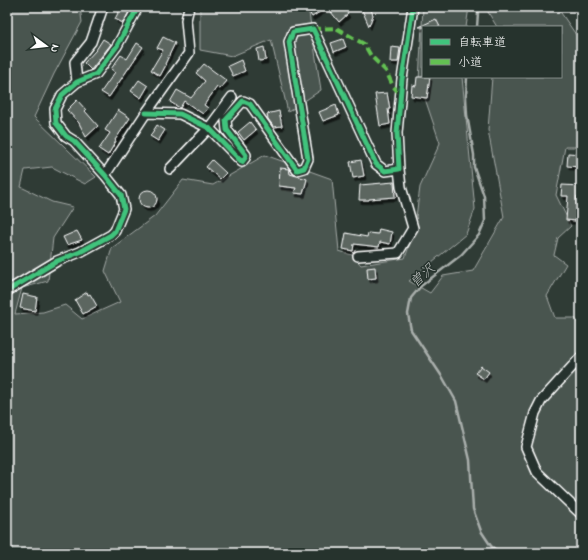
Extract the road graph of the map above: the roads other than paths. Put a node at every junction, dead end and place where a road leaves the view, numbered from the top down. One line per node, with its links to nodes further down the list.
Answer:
1 (103, 7): 5 (street)
2 (138, 7): 5 (street)
3 (189, 7): 7 (street)
4 (413, 7): 10 (street)
5 (77, 82): 11 (street)
6 (232, 97): 8 (street)
7 (146, 113): 8 (street); 11 (street)
8 (209, 128): 9 (street); 10 (street)
9 (170, 169)
10 (399, 169): 12 (street)
11 (106, 175): 13 (street)
12 (358, 256)
13 (7, 291)
14 (581, 357): 15 (street)
15 (581, 514)

